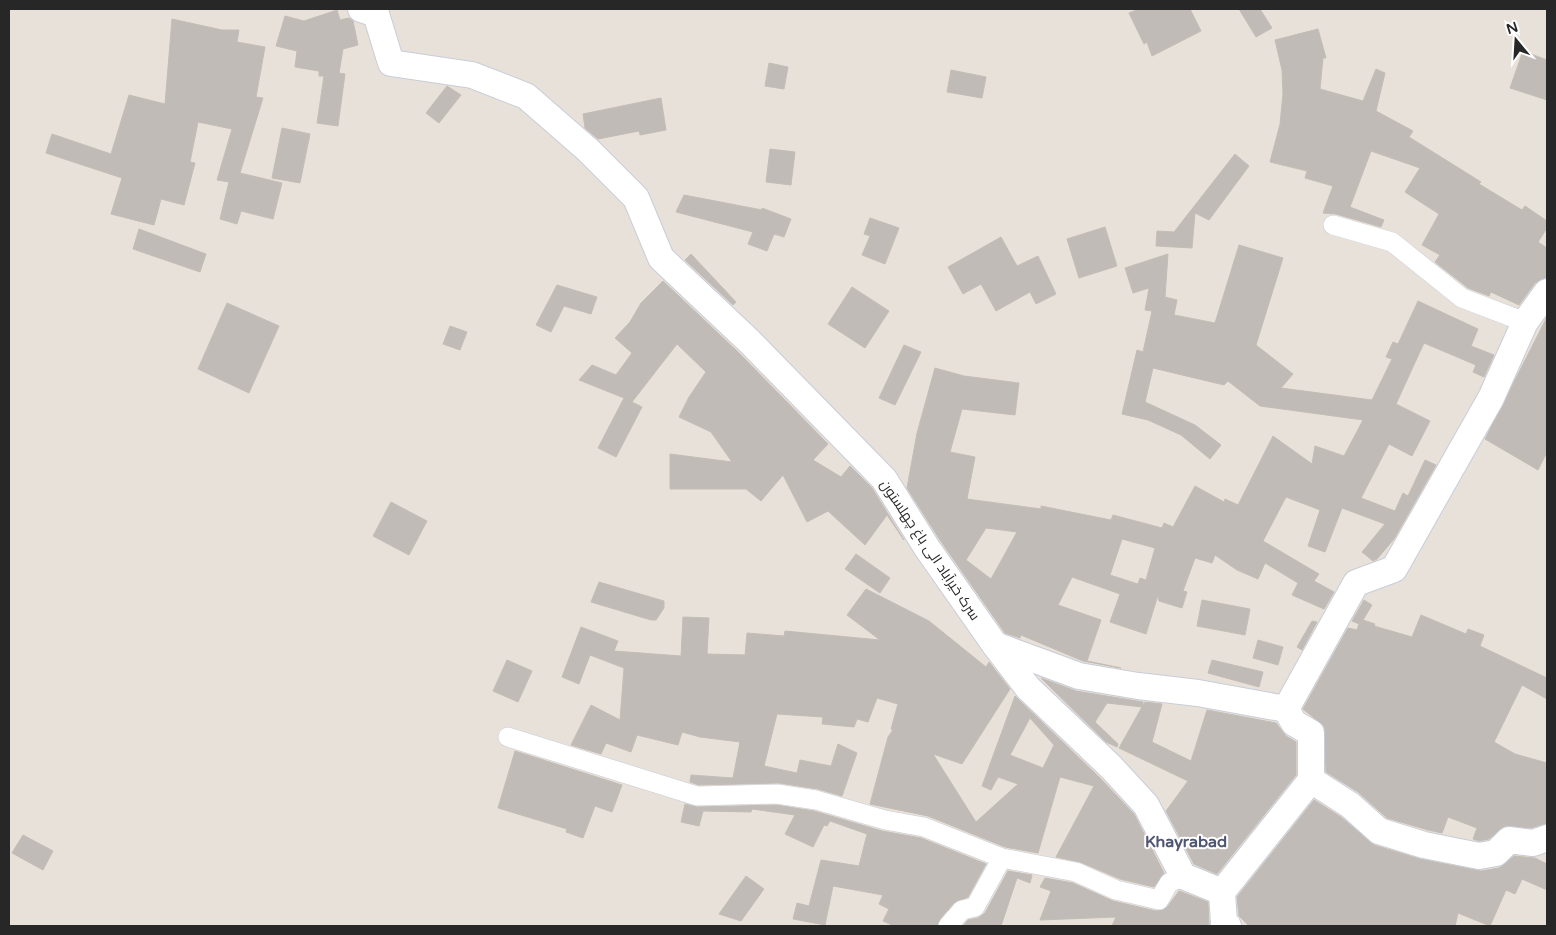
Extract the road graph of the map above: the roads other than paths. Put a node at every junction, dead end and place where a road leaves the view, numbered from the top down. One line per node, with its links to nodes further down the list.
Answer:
1 (361, 9): 5 (street, سرک خیرآباد الی باغ چهلستون)
2 (1333, 225): 4 (street)
3 (1547, 292): 4 (street)
4 (1525, 322): 6 (street)
5 (995, 645): 6 (street); 11 (street)
6 (1286, 709): 8 (street)
7 (508, 737): 10 (street)
8 (1311, 780): 9 (street); 12 (street)
9 (1547, 838)
10 (1002, 858): 11 (street); 14 (street)
11 (1183, 876): 12 (street)
12 (1222, 892): 13 (street)
13 (1225, 925)
14 (948, 926)

